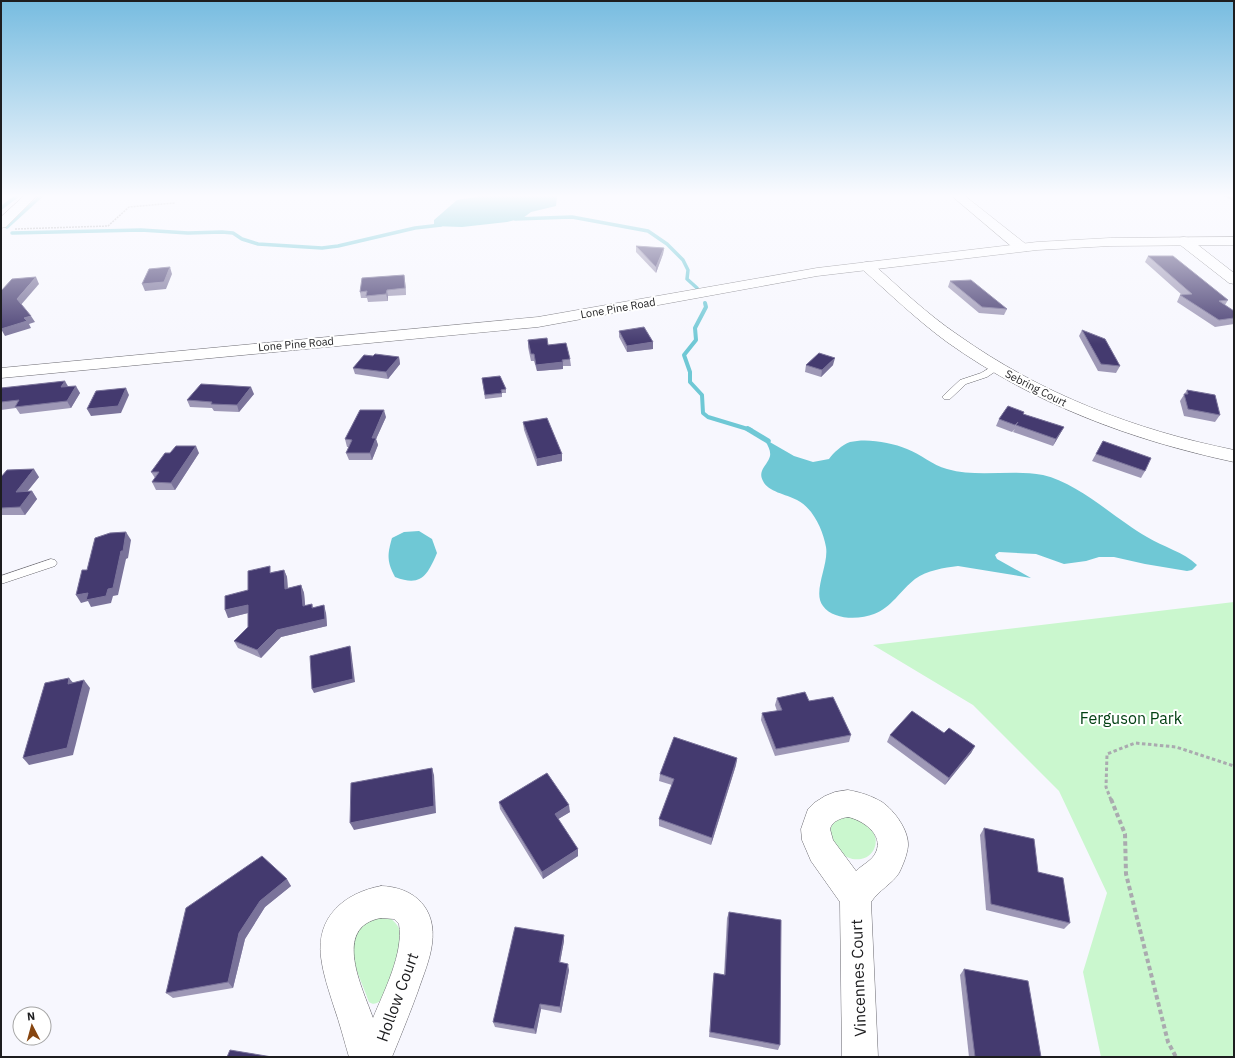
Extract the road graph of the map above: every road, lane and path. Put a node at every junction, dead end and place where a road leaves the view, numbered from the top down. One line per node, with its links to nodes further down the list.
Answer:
1 (1019, 245): 4 (street)
2 (1056, 245): 4 (street, Lone Pine Road)
3 (1190, 245): 6 (street)
4 (1022, 248): 5 (street, Lone Pine Road)
5 (867, 266): 7 (street, Sebring Court); 8 (street, Lone Pine Road)
6 (1234, 280)
7 (996, 367): 9 (lane); 10 (street, Sebring Court)
8 (1, 373)
9 (947, 397)
10 (1234, 456)
11 (51, 562): 12 (lane)
12 (1, 580)
13 (1234, 766): 18 (path)
14 (855, 899): 17 (street, Vincennes Court)
15 (366, 1057): 16 (street, Hollow Court)
16 (374, 1057)
17 (860, 1057)
18 (1176, 1057)

